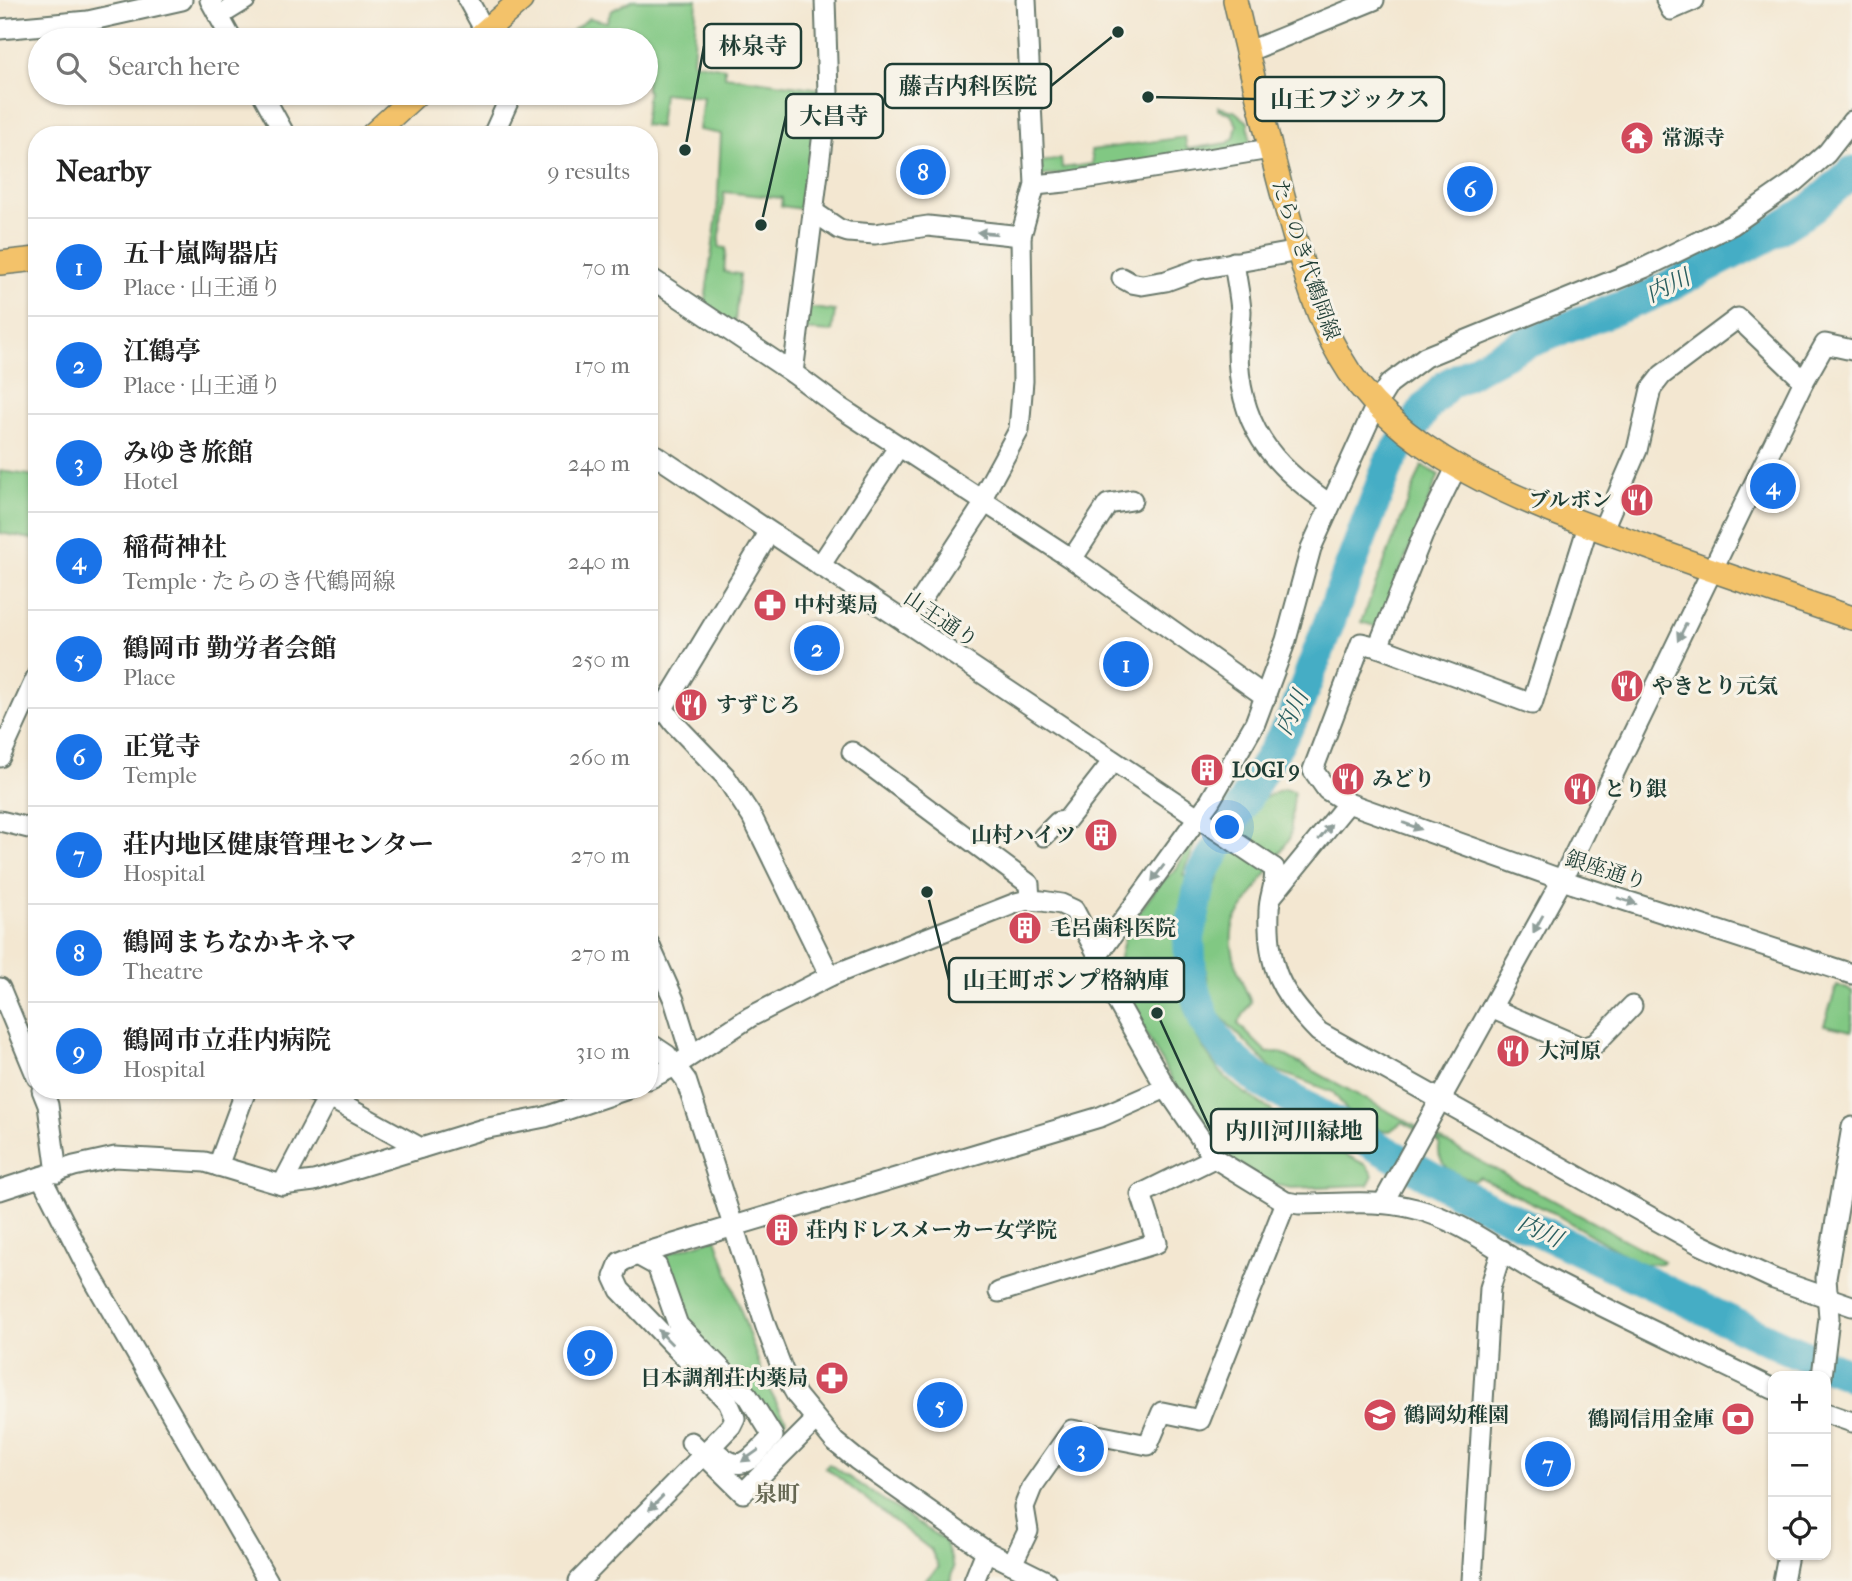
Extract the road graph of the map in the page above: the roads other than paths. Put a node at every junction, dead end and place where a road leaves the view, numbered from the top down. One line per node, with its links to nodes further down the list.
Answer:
1 (182, 0): 15 (street)
2 (245, 0): 11 (street)
3 (468, 0): 13 (street)
4 (521, 0): 14 (main road)
5 (825, 0): 26 (street)
6 (1026, 0): 25 (street)
7 (1235, 0): 16 (main road, たらのき代鶴岡線)
8 (1374, 0): 16 (street)
9 (1666, 0): 10 (street)
10 (1694, 0)
11 (215, 8): 12 (street)
12 (226, 28)
13 (480, 28)
14 (493, 28)
15 (0, 29)
16 (1247, 52): 24 (main road, たらのき代鶴岡線)
17 (269, 105): 21 (street)
18 (405, 105): 22 (main road)
19 (507, 105): 23 (street)
20 (1852, 121): 37 (street)
21 (280, 126)
22 (382, 126)
23 (497, 126)
24 (1270, 149): 25 (street); 28 (main road, たらのき代鶴岡線)
25 (1035, 185): 27 (street)
26 (813, 219): 27 (street, one-way to 26); 35 (street)
27 (1021, 236): 41 (street)
28 (1299, 251): 31 (street); 37 (main road, たらのき代鶴岡線)
29 (28, 260): 30 (main road)
30 (0, 262)
31 (1234, 262): 32 (street); 43 (street)
32 (1122, 278)
33 (658, 283): 35 (street)
34 (1852, 350): 36 (street)
35 (793, 373): 38 (street)
36 (1804, 381): 44 (street); 48 (street)
37 (1382, 411): 40 (main road, たらのき代鶴岡線); 43 (street)
38 (899, 446): 41 (street); 47 (street)
39 (658, 458): 45 (street, 山王通り)
40 (1449, 461): 44 (main road, たらのき代鶴岡線); 51 (street)
41 (984, 500): 46 (street); 50 (street)
42 (1132, 500): 46 (street)
43 (1330, 504): 53 (street)
44 (1595, 528): 48 (main road, たらのき代鶴岡線); 51 (street)
45 (769, 533): 47 (street, 山王通り); 54 (street)
46 (1072, 559): 53 (street)
47 (820, 566): 50 (street, 山王通り)
48 (1711, 570): 49 (main road, たらのき代鶴岡線); 66 (street, one-way to 66)
49 (1852, 618)
50 (906, 623): 58 (street, 山王通り)
51 (1378, 647): 59 (street, 銀座通り)
52 (28, 696): 57 (street)
53 (1266, 697): 61 (street)
54 (658, 710)
55 (658, 714): 72 (street)
56 (852, 752): 68 (street)
57 (0, 757)
58 (1113, 761): 61 (street, 山王通り); 63 (street)
59 (1348, 803): 64 (street, one-way to 59); 66 (street, 銀座通り, one-way to 66)
60 (0, 821): 62 (street)
61 (1203, 821): 65 (street, 山王通り); 69 (street, one-way to 69)
62 (28, 828)
63 (1044, 836)
64 (1301, 860): 65 (street); 67 (street)
65 (1274, 868): 67 (street)
66 (1562, 880): 71 (street, 銀座通り, one-way to 71); 75 (street, one-way to 75)
67 (1272, 897): 86 (street)
68 (1030, 900): 69 (street); 72 (street)
69 (1098, 955): 80 (street)
70 (658, 964): 78 (street)
71 (1852, 974)
72 (830, 976): 78 (street)
73 (0, 988): 77 (street)
74 (1632, 1006): 75 (street)
75 (1491, 1008): 86 (street)
76 (658, 1049): 78 (street)
77 (28, 1055)
78 (683, 1060): 79 (street); 96 (street)
79 (658, 1074)
80 (1166, 1088): 89 (street); 96 (street)
81 (46, 1099): 91 (street)
82 (243, 1099): 90 (street)
83 (327, 1099): 92 (street)
84 (338, 1099): 88 (street)
85 (598, 1099): 88 (street)
86 (1440, 1099): 94 (street); 100 (street)
87 (1852, 1127): 100 (street)
88 (421, 1148): 92 (street)
89 (1214, 1158): 95 (street); 99 (street)
90 (218, 1166): 91 (street); 92 (street)
91 (49, 1175): 93 (street); 112 (street)
92 (282, 1185)
93 (0, 1190)
94 (1388, 1195): 95 (street); 97 (street)
95 (1286, 1202): 111 (street)
96 (735, 1227): 98 (street); 105 (street)
97 (1502, 1251): 103 (street); 116 (street)
98 (637, 1255): 107 (street); 108 (street, one-way to 98)
99 (999, 1292)
100 (1827, 1298): 101 (street); 102 (street)
101 (1852, 1306)
102 (1823, 1371)
103 (1768, 1387)
104 (1831, 1415): 106 (street)
105 (815, 1421): 107 (street); 109 (street)
106 (1852, 1422)
107 (780, 1443): 108 (street, one-way to 108); 108 (street)
108 (702, 1448): 113 (street, one-way to 113)
109 (986, 1551): 111 (street); 114 (street)
110 (1787, 1560): 117 (street)
111 (1012, 1564): 115 (street)
112 (268, 1581)
113 (579, 1581)
114 (974, 1581)
115 (1046, 1581)
116 (1472, 1581)
117 (1783, 1581)

